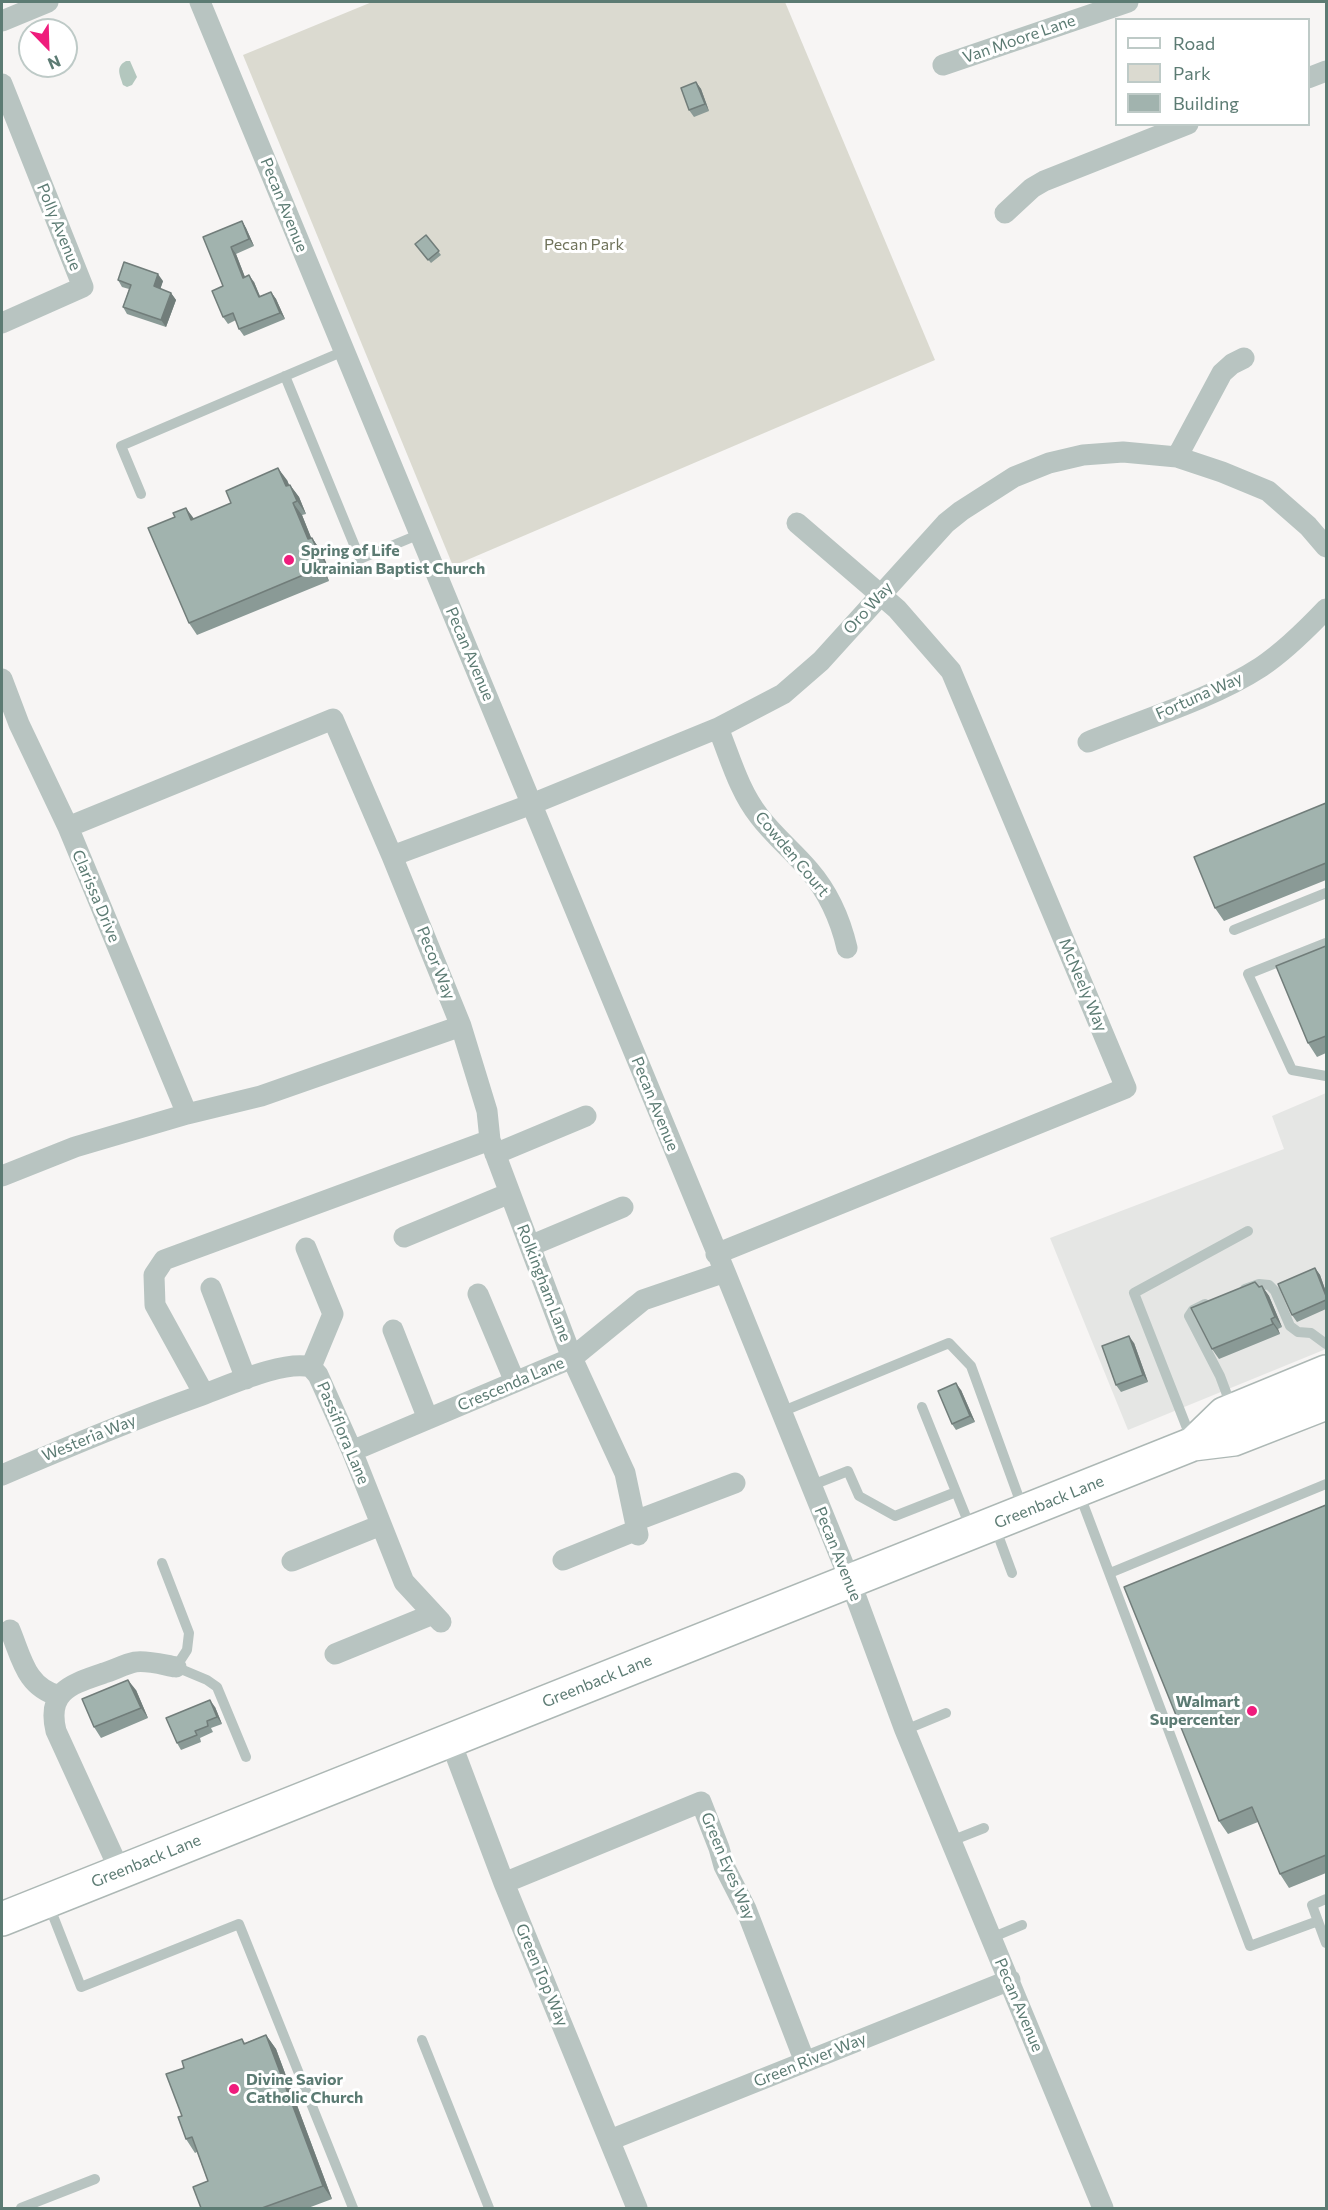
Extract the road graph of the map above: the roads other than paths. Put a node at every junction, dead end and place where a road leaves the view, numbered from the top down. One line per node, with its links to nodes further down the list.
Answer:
1 (48, 2): 4 (street)
2 (200, 2): 12 (street, Pecan Avenue)
3 (1128, 2): 5 (street, Van Moore Lane)
4 (2, 21)
5 (943, 65)
6 (1326, 72): 7 (street)
7 (1310, 77)
8 (2, 84): 11 (street, Polly Avenue)
9 (1183, 126): 10 (street)
10 (1005, 213)
11 (2, 323)
12 (344, 351): 14 (lane); 18 (street, Pecan Avenue)
13 (1244, 358): 15 (street)
14 (285, 376): 16 (lane); 18 (lane)
15 (1177, 457): 19 (street, Oro Way); 20 (street, Oro Way)
16 (141, 494)
17 (797, 523): 20 (street, McNeely Way)
18 (420, 534): 25 (street, Pecan Avenue)
19 (1326, 547)
20 (879, 595): 23 (street, Oro Way); 44 (street, McNeely Way)
21 (1326, 609): 24 (street, Fortuna Way)
22 (2, 679): 26 (street, Clarissa Drive)
23 (718, 728): 25 (street, Oro Way); 31 (street, Cowden Court)
24 (1088, 742)
25 (532, 804): 27 (street, Oro Way); 44 (street, Pecan Avenue)
26 (68, 827): 27 (street, Pecor Way); 34 (street, Clarissa Drive)
27 (392, 856): 32 (street, Pecor Way)
28 (1326, 893): 29 (lane)
29 (1234, 930)
30 (1326, 943): 33 (lane)
31 (847, 948)
32 (461, 1026): 34 (street); 36 (street, Rolkingham Lane)
33 (1326, 1076)
34 (187, 1114): 37 (street)
35 (586, 1116): 36 (street)
36 (492, 1147): 38 (street, Rolkingham Lane); 57 (street)
37 (2, 1176)
38 (510, 1194): 41 (street); 42 (street, Rolkingham Lane)
39 (623, 1207): 42 (street)
40 (1248, 1231): 65 (lane)
41 (404, 1237)
42 (530, 1246): 51 (street, Rolkingham Lane)
43 (306, 1248): 52 (street)
44 (720, 1263): 51 (street, Crescenda Lane); 61 (street, Pecan Avenue)
45 (211, 1288): 54 (street)
46 (1239, 1291): 50 (lane)
47 (478, 1294): 55 (street)
48 (1219, 1299): 64 (lane)
49 (393, 1330): 62 (street)
50 (1326, 1344)
51 (572, 1358): 55 (street, Crescenda Lane); 76 (street, Rolkingham Lane)
52 (311, 1366): 54 (street, Passiflora Lane); 66 (street, Passiflora Lane)
53 (1326, 1372): 64 (main road, Greenback Lane)
54 (246, 1379): 57 (street, Passiflora Lane)
55 (514, 1382): 62 (street, Crescenda Lane)
56 (1326, 1386): 63 (main road)
57 (204, 1394): 58 (street, Passiflora Lane)
58 (177, 1402): 67 (street, Westeria Way)
59 (1326, 1403): 63 (main road, Greenback Lane)
60 (922, 1407): 72 (lane)
61 (781, 1412): 70 (street, Pecan Avenue); 73 (lane)
62 (428, 1419): 66 (street, Crescenda Lane)
63 (1282, 1420): 64 (main road, Greenback Lane)
64 (1238, 1423): 65 (main road, Greenback Lane)
65 (1193, 1444): 71 (main road, Greenback Lane)
66 (352, 1451): 74 (street, Passiflora Lane)
67 (2, 1474)
68 (735, 1483): 76 (street)
69 (1326, 1484): 81 (lane)
70 (810, 1486): 72 (lane); 82 (street, Pecan Avenue)
71 (1078, 1490): 73 (main road, Greenback Lane); 81 (lane)
72 (956, 1492): 75 (lane)
73 (1024, 1511): 75 (main road, Greenback Lane)
74 (381, 1525): 78 (street); 84 (street, Passiflora Lane)
75 (983, 1528): 80 (lane); 82 (main road, Greenback Lane)
76 (637, 1529): 77 (street)
77 (563, 1560)
78 (292, 1561)
79 (162, 1563): 85 (lane)
80 (1012, 1573)
81 (1110, 1573): 98 (lane)
82 (850, 1581): 88 (street, Pecan Avenue); 89 (main road, Greenback Lane)
83 (10, 1630): 86 (street)
84 (335, 1654)
85 (176, 1667): 86 (street); 90 (lane)
86 (59, 1696): 93 (street)
87 (946, 1713): 88 (lane)
88 (905, 1730): 92 (street, Pecan Avenue)
89 (450, 1740): 93 (main road, Greenback Lane); 94 (street, Green Top Way)
90 (246, 1757)
91 (984, 1828): 92 (lane)
92 (951, 1841): 100 (street, Pecan Avenue)
93 (120, 1871): 96 (main road, Greenback Lane)
94 (504, 1883): 104 (street, Green Eyes Way); 105 (street, Green Top Way)
95 (1326, 1899): 98 (lane)
96 (47, 1901): 97 (main road, Greenback Lane); 108 (lane)
97 (2, 1919)
98 (1318, 1921): 101 (lane)
99 (1022, 1925): 100 (lane)
100 (991, 1938): 102 (street, Pecan Avenue)
101 (1326, 1943)
102 (1010, 1980): 104 (street, Green River Way); 111 (street, Pecan Avenue)
103 (422, 2040): 109 (lane)
104 (805, 2062): 105 (street, Green River Way)
105 (610, 2140): 110 (street, Green Top Way)
106 (95, 2179): 107 (lane)
107 (21, 2208)
108 (352, 2208)
109 (489, 2208)
110 (637, 2208)
111 (1103, 2208)

